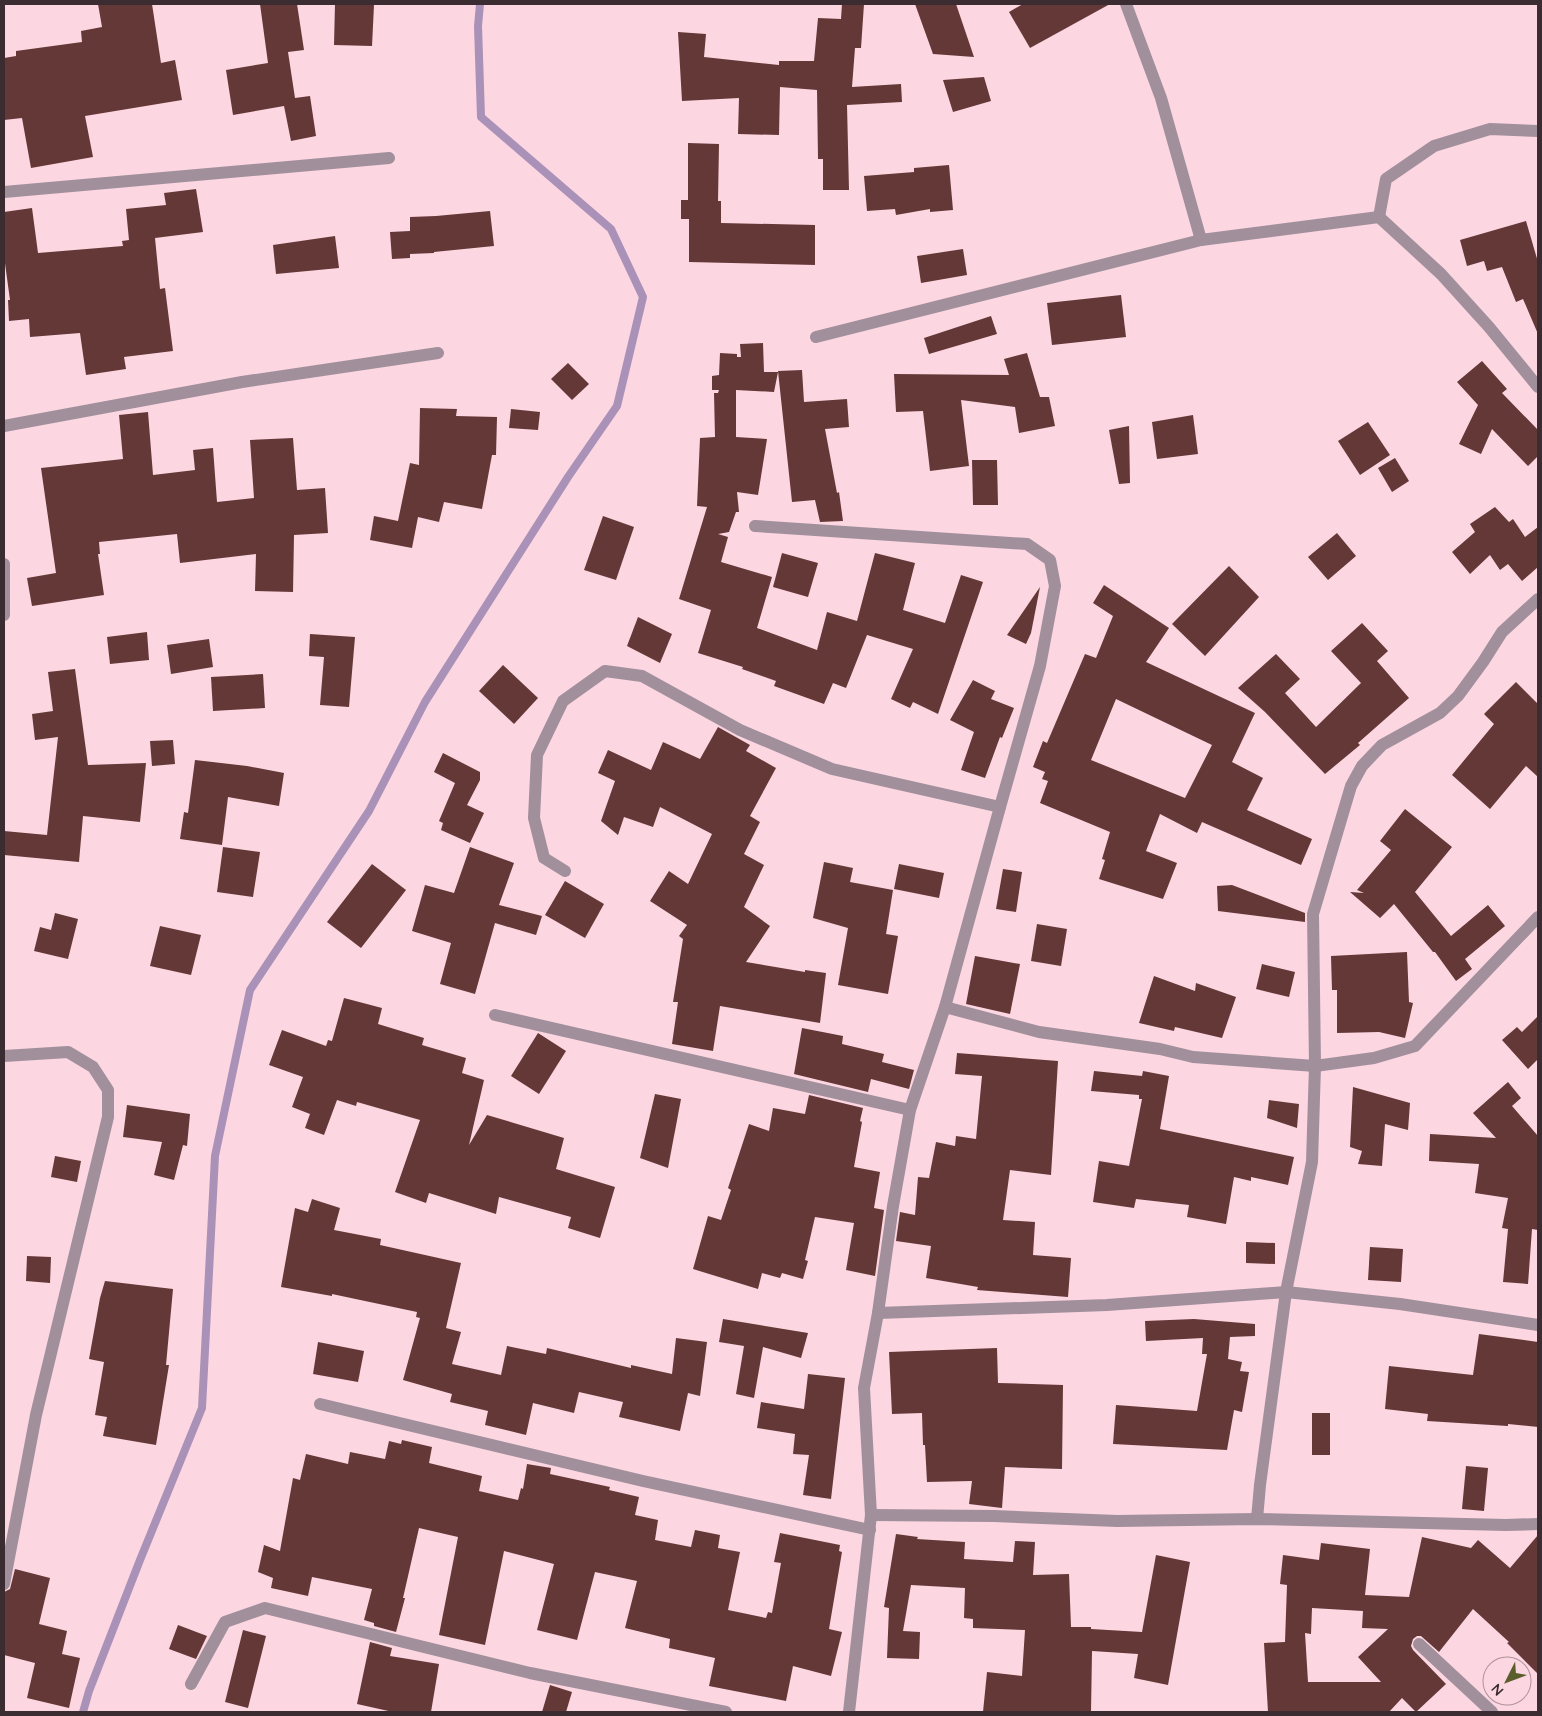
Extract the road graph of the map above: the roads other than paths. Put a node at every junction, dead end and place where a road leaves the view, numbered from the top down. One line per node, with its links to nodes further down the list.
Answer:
1 (1126, 4): 6 (street)
2 (1538, 131): 5 (street)
3 (389, 158): 4 (street)
4 (4, 192)
5 (1379, 216): 6 (street); 9 (street)
6 (1201, 240): 7 (street)
7 (816, 337)
8 (438, 353): 10 (street)
9 (1538, 387)
10 (4, 426)
11 (755, 526): 15 (street)
12 (4, 564): 14 (street)
13 (1538, 599): 21 (street)
14 (4, 612)
15 (1000, 807): 16 (street); 18 (street)
16 (565, 871)
17 (1538, 917): 21 (street)
18 (945, 1007): 21 (street); 22 (street)
19 (495, 1015): 22 (street)
20 (4, 1056): 31 (street)
21 (1315, 1066): 23 (street)
22 (910, 1110): 24 (street)
23 (1286, 1292): 24 (street); 25 (street); 28 (street)
24 (878, 1313): 27 (street)
25 (1538, 1325)
26 (320, 1404): 30 (street)
27 (871, 1515): 28 (street); 30 (street)
28 (1258, 1519): 29 (street)
29 (1538, 1524)
30 (870, 1530): 35 (street)
31 (4, 1584)
32 (1419, 1644): 36 (street)
33 (191, 1684): 34 (street)
34 (726, 1712)
35 (848, 1712)
36 (1492, 1712)

